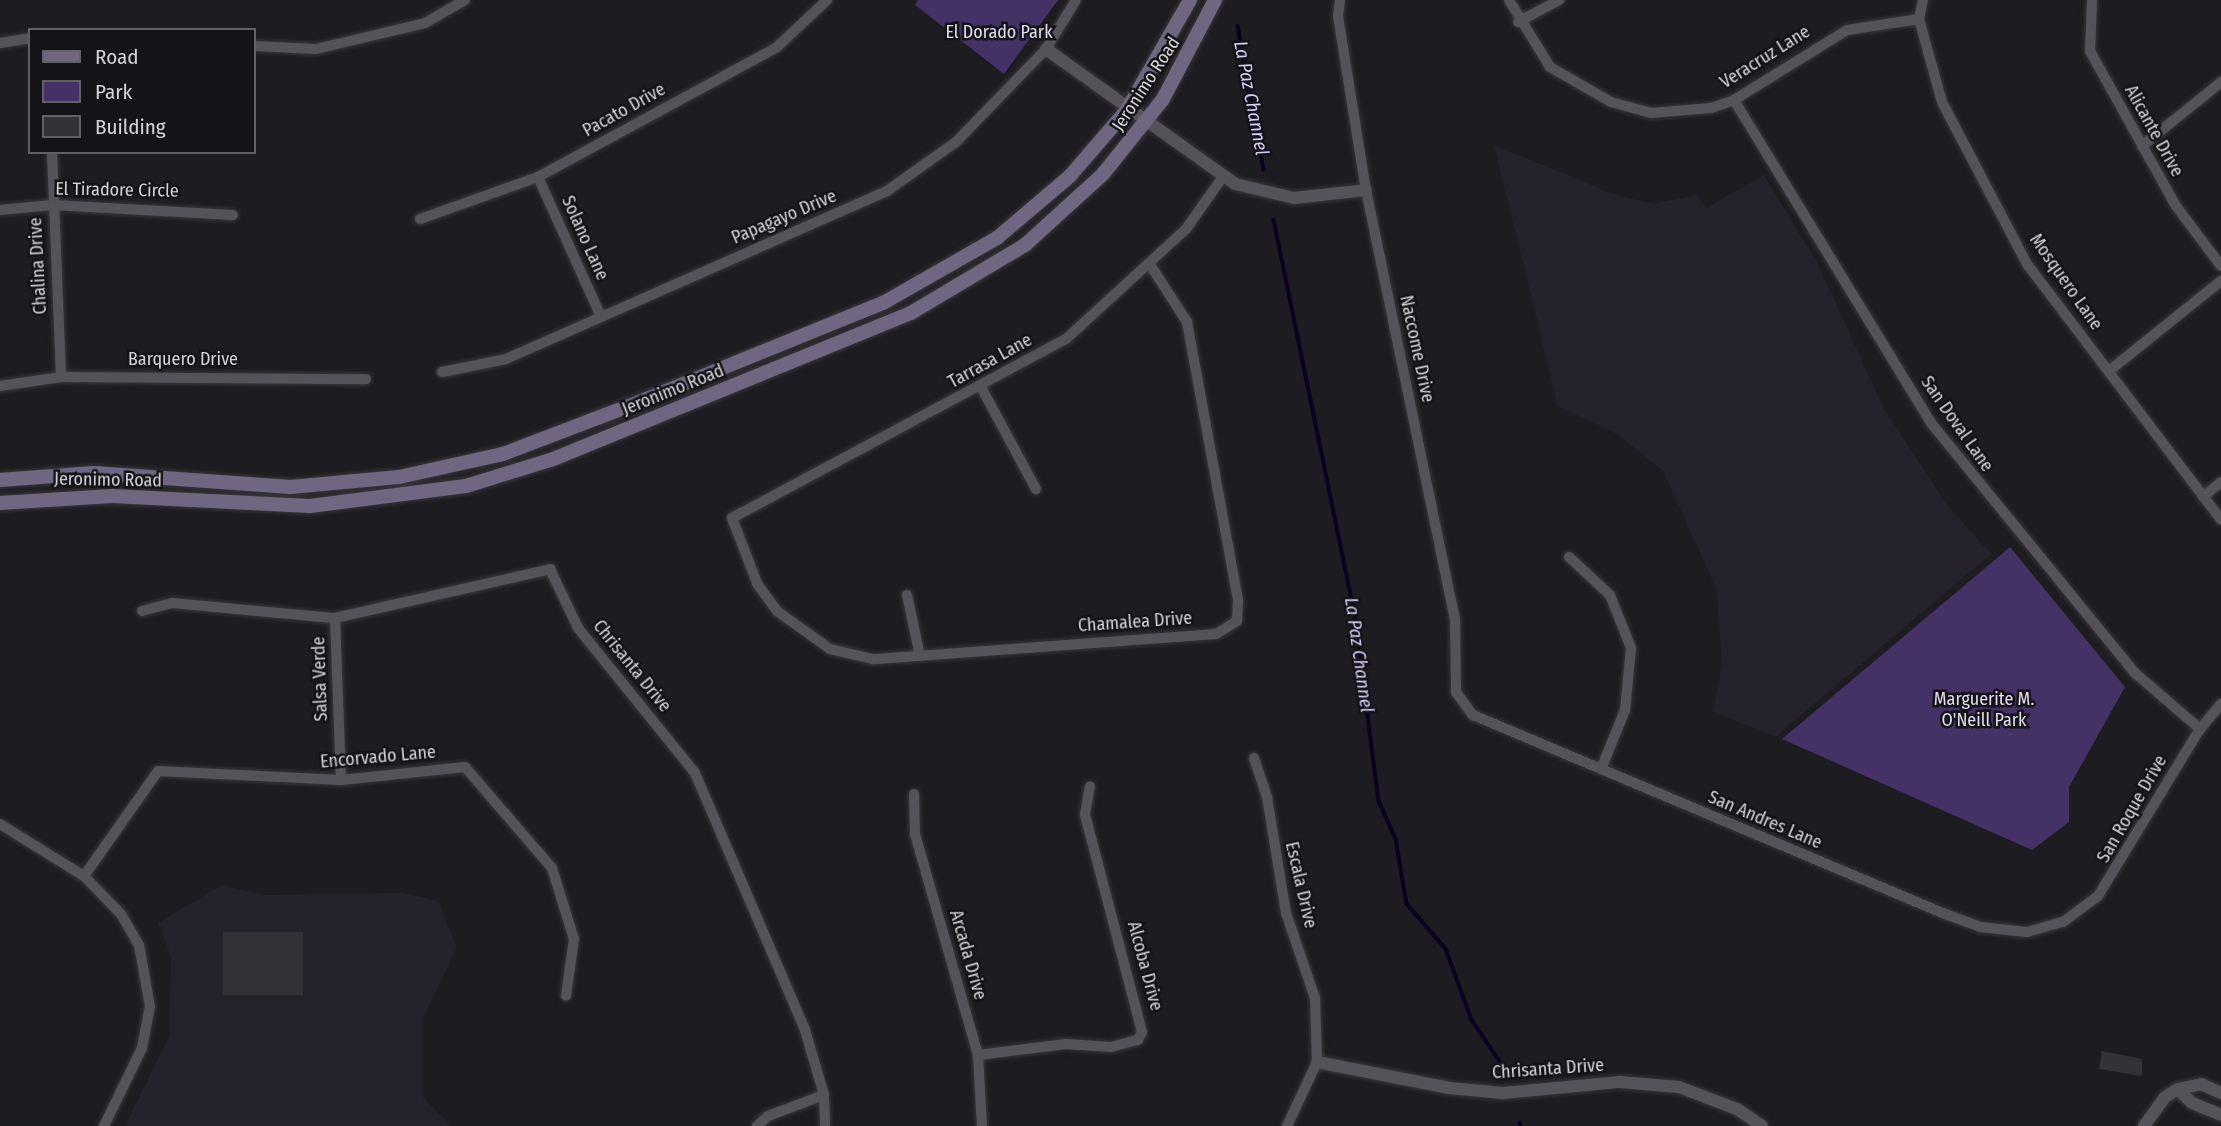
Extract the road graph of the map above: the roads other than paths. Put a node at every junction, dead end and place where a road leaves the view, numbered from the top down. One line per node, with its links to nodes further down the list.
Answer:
1 (465, 0): 15 (street)
2 (827, 0): 23 (street, Pacato Drive)
3 (1076, 0): 16 (street, Papagayo Drive)
4 (1190, 0): 19 (main road, Jeronimo Road)
5 (1215, 0): 20 (main road, Jeronimo Road)
6 (1340, 0): 25 (street, Naccome Drive)
7 (1509, 0): 12 (street, Veracruz Lane)
8 (1559, 0): 12 (street)
9 (1923, 0): 11 (street, Mosquero Lane)
10 (2092, 0): 21 (street, Alicante Drive)
11 (1919, 19): 18 (street, Veracruz Lane); 34 (street, Mosquero Lane)
12 (1518, 22): 18 (street, Veracruz Lane)
13 (28, 38): 14 (street)
14 (0, 43)
15 (256, 46)
16 (1045, 49): 19 (street); 33 (street, Papagayo Drive)
17 (2221, 82): 21 (street)
18 (1734, 100): 54 (street, San Doval Lane)
19 (1127, 110): 20 (street); 40 (main road, Jeronimo Road)
20 (1146, 124): 24 (street); 44 (main road, Jeronimo Road)
21 (2142, 146): 31 (street, Alicante Drive)
22 (52, 154): 26 (street, Chalina Drive)
23 (538, 177): 29 (street, Pacato Drive); 33 (street, Solano Lane)
24 (1222, 178): 25 (street); 30 (street, Tarrasa Lane)
25 (1366, 190): 53 (street, Naccome Drive)
26 (53, 205): 27 (street, El Tiradore Circle); 28 (street, El Tiradore Circle); 36 (street, Chalina Drive)
27 (0, 210)
28 (233, 215)
29 (419, 219)
30 (1149, 263): 39 (street, Tarrasa Lane); 51 (street, Chamalea Drive)
31 (2221, 266)
32 (2221, 281): 34 (street)
33 (600, 314): 35 (street, Papagayo Drive)
34 (2109, 371): 43 (street, Mosquero Lane)
35 (442, 372)
36 (61, 377): 37 (street, Barquero Drive); 38 (street, Barquero Drive)
37 (366, 379)
38 (0, 386)
39 (981, 387): 42 (street); 45 (street, Tarrasa Lane)
40 (0, 480)
41 (2221, 482): 43 (street)
42 (1036, 489)
43 (2203, 497): 46 (street, Mosquero Lane)
44 (0, 503)
45 (732, 518): 51 (street, Chamalea Drive)
46 (2221, 520)
47 (1569, 556): 56 (street)
48 (907, 596): 51 (street)
49 (142, 611): 50 (street, Chrisanta Drive)
50 (335, 618): 57 (street, Salsa Verde); 68 (street, Chrisanta Drive)
51 (920, 656)
52 (2221, 704): 54 (street, San Roque Drive)
53 (1461, 705): 56 (street, San Andres Lane)
54 (2200, 729): 62 (street, San Roque Drive)
55 (1254, 758): 65 (street, Escala Drive)
56 (1601, 769): 62 (street, San Andres Lane)
57 (341, 780): 61 (street, Encorvado Lane); 63 (street, Encorvado Lane)
58 (1090, 786): 64 (street, Alcoba Drive)
59 (914, 794): 64 (street, Arcada Drive)
60 (0, 824): 61 (street)
61 (84, 876): 70 (street)
62 (2063, 922)
63 (566, 995)
64 (978, 1055): 73 (street, Arcada Drive)
65 (1317, 1062): 74 (street); 75 (street, Chrisanta Drive)
66 (2178, 1089): 67 (street); 69 (street); 76 (street)
67 (2221, 1093)
68 (824, 1095): 71 (street); 72 (street, Chrisanta Drive)
69 (2221, 1115)
70 (104, 1126)
71 (757, 1126)
72 (825, 1126)
73 (982, 1126)
74 (1287, 1126)
75 (1762, 1126)
76 (2144, 1126)

